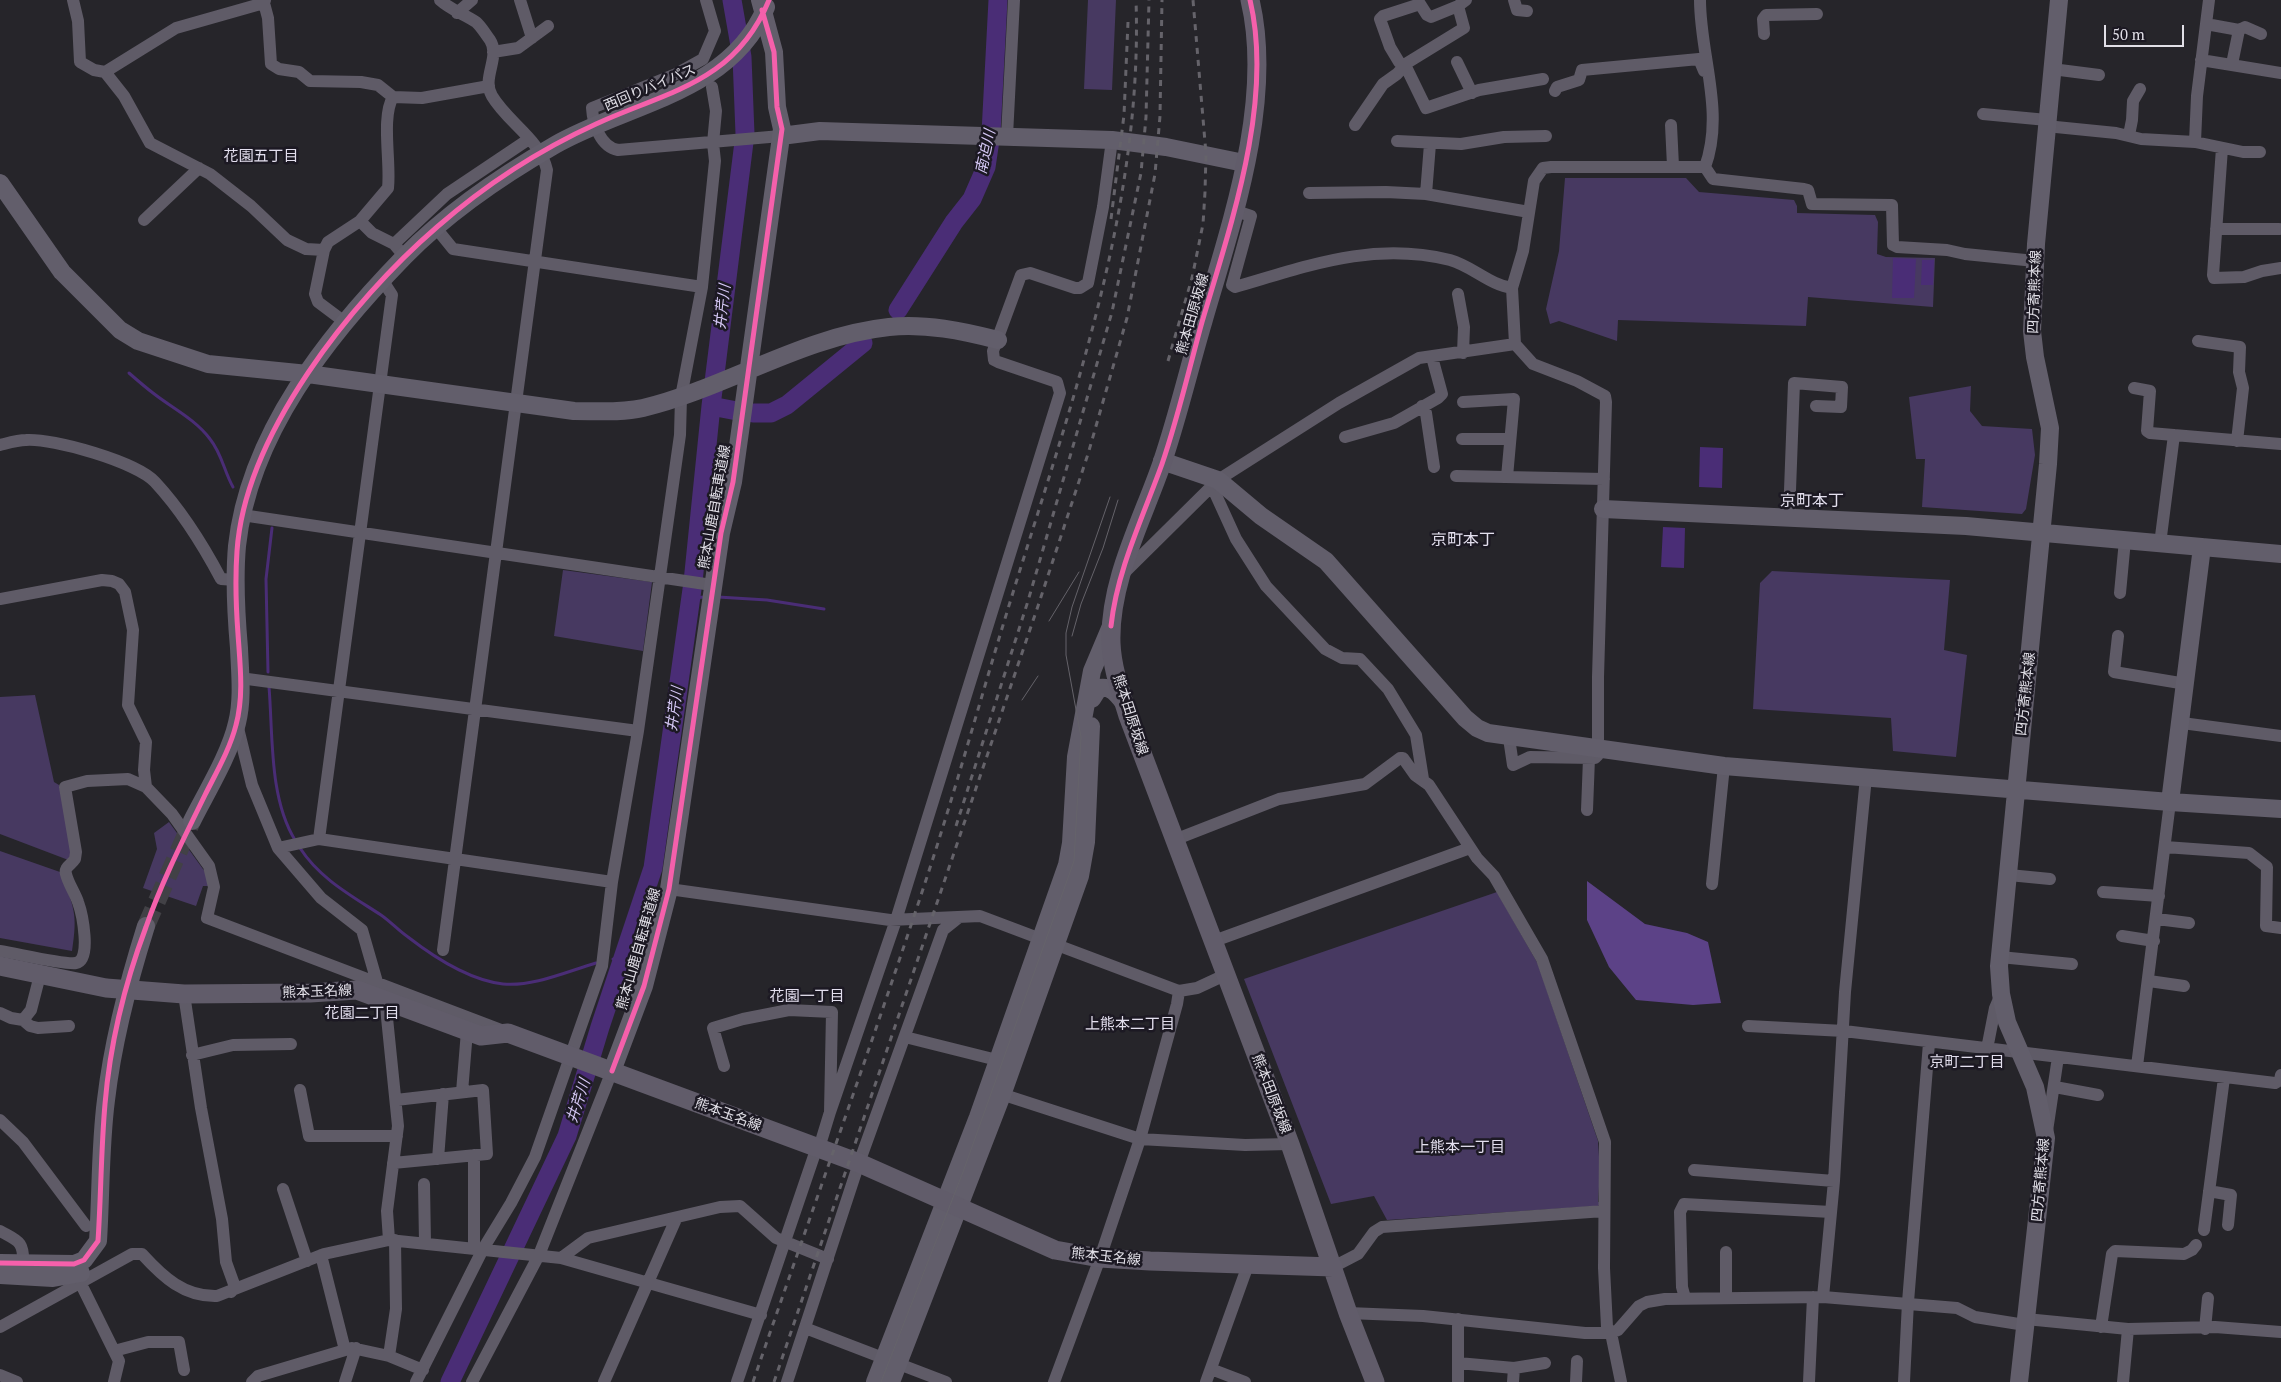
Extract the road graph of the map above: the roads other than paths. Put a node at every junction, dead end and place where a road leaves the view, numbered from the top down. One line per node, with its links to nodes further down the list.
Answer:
1 (73, 0): 33 (street)
2 (440, 0): 17 (street)
3 (472, 0): 17 (street)
4 (520, 0): 24 (street)
5 (706, 0): 31 (street)
6 (760, 0): 47 (street, 熊本山鹿自転車道線)
7 (769, 0): 31 (street, 西回りバイパス)
8 (1014, 0): 48 (street)
9 (1250, 0): 60 (main road, 熊本田原坂線)
10 (1514, 0): 16 (street)
11 (1700, 0): 32 (street)
12 (2059, 0): 30 (street, 四方寄熊本線)
13 (2209, 0): 19 (street)
14 (264, 1): 33 (street); 41 (street)
15 (1462, 3): 29 (street); 29 (street)
16 (1527, 11)
17 (457, 12): 25 (street)
18 (1817, 14): 22 (street)
19 (2206, 24): 21 (street); 26 (street)
20 (548, 26): 24 (street)
21 (2239, 30): 23 (street); 28 (street)
22 (1764, 34)
23 (2261, 34)
24 (532, 38): 25 (street)
25 (493, 52): 37 (street)
26 (2201, 60): 28 (street); 55 (street)
27 (1457, 62): 40 (street)
28 (2232, 64): 34 (street)
29 (1403, 66): 40 (street); 45 (street)
30 (2052, 69): 35 (street); 43 (street, 四方寄熊本線)
31 (708, 70): 44 (street, 西回りバイパス); 54 (street)
32 (1710, 71): 39 (street); 62 (street)
33 (105, 72): 63 (street)
34 (2281, 73)
35 (2099, 75)
36 (1542, 79): 40 (street)
37 (489, 86): 41 (street); 51 (street)
38 (2140, 89): 50 (street)
39 (1556, 91)
40 (1472, 93)
41 (393, 97): 70 (street)
42 (1983, 114): 43 (street)
43 (2047, 123): 50 (street); 76 (street, 四方寄熊本線)
44 (596, 124): 54 (street); 59 (street, 西回りバイパス)
45 (1355, 125)
46 (1671, 125): 61 (street)
47 (776, 136): 48 (street); 54 (street); 90 (street, 熊本山鹿自転車道線)
48 (1004, 136): 52 (street)
49 (1546, 136): 56 (street)
50 (2129, 136): 55 (street)
51 (529, 139): 59 (street); 75 (street)
52 (1112, 140): 60 (street); 84 (street)
53 (1398, 141): 56 (street)
54 (716, 142): 80 (street)
55 (2195, 142): 57 (street)
56 (1430, 144): 66 (street)
57 (2222, 148): 58 (street); 72 (street)
58 (2260, 152)
59 (542, 154): 71 (street, 西回りバイパス); 77 (street)
60 (1244, 163): 67 (main road, 熊本田原坂線)
61 (1673, 166): 62 (street); 68 (street)
62 (1705, 167): 76 (street)
63 (199, 168): 69 (street); 74 (street)
64 (0, 183): 89 (street)
65 (1309, 193): 66 (street)
66 (1426, 194): 68 (street)
67 (1233, 210): 81 (street); 105 (main road, 熊本田原坂線)
68 (1529, 212): 81 (street)
69 (144, 220)
70 (360, 221): 74 (street); 75 (street)
71 (436, 228): 75 (street, 西回りバイパス); 77 (street)
72 (2216, 229): 73 (street); 78 (street)
73 (2279, 229)
74 (324, 250): 83 (street)
75 (399, 251): 79 (street, 西回りバイパス)
76 (2035, 261): 114 (street, 四方寄熊本線)
77 (536, 263): 80 (street); 94 (street)
78 (2281, 268)
79 (383, 281): 83 (street, 西回りバイパス); 91 (street)
80 (702, 287): 93 (street)
81 (1512, 288): 86 (street)
82 (1458, 294): 87 (street)
83 (346, 323): 89 (street, 西回りバイパス)
84 (998, 340): 90 (street); 166 (street)
85 (2198, 341): 102 (street)
86 (1515, 344): 87 (street); 109 (street)
87 (1463, 353): 88 (street)
88 (1432, 357): 96 (street); 110 (street)
89 (308, 374): 91 (street); 112 (street, 西回りバイパス)
90 (744, 374): 93 (street); 124 (street, 熊本山鹿自転車道線)
91 (381, 384): 94 (street); 115 (street)
92 (2134, 388): 98 (street)
93 (684, 396): 94 (street); 122 (street)
94 (516, 402): 119 (street)
95 (1463, 402): 101 (street)
96 (1422, 406): 99 (street); 106 (street)
97 (1816, 406): 113 (street)
98 (2174, 435): 102 (street); 117 (street)
99 (1345, 437)
100 (1462, 439): 101 (street)
101 (1509, 439): 108 (street)
102 (2237, 441): 103 (street)
103 (2281, 444)
104 (0, 445): 123 (street)
105 (1162, 462): 110 (street); 121 (main road, 熊本田原坂線)
106 (1434, 466)
107 (1456, 476): 108 (street)
108 (1507, 477): 109 (street)
109 (1604, 479): 111 (street)
110 (1218, 480): 121 (street); 140 (street); 144 (street)
111 (1603, 509): 113 (street); 141 (street)
112 (242, 515): 115 (street); 123 (street, 西回りバイパス)
113 (1789, 517): 114 (street)
114 (2042, 531): 116 (street); 146 (street, 四方寄熊本線)
115 (361, 532): 119 (street); 132 (street)
116 (2125, 540): 117 (street); 125 (street)
117 (2160, 544): 118 (street)
118 (2202, 547): 120 (street); 131 (street)
119 (495, 553): 122 (street); 135 (street)
120 (2281, 554)
121 (1121, 576): 127 (main road, 熊本田原坂線)
122 (658, 579): 124 (street); 138 (street)
123 (236, 580): 130 (street, 西回りバイパス)
124 (711, 593): 161 (street, 熊本山鹿自転車道線)
125 (2120, 593)
126 (0, 599): 145 (street)
127 (1111, 626): 129 (street); 134 (main road, 熊本田原坂線)
128 (2118, 636): 131 (street)
129 (1092, 671): 133 (street); 171 (street)
130 (240, 678): 132 (street); 136 (street, 西回りバイパス)
131 (2186, 684): 137 (street)
132 (338, 692): 135 (street); 151 (street)
133 (1092, 700): 134 (street); 171 (street)
134 (1124, 703): 152 (main road, 熊本田原坂線)
135 (475, 710): 138 (street); 156 (street)
136 (237, 723): 150 (street); 153 (street)
137 (2182, 723): 139 (street); 147 (street)
138 (638, 731): 159 (street)
139 (2281, 736)
140 (1509, 738): 141 (street); 141 (street)
141 (1593, 753): 142 (street); 149 (street)
142 (1724, 766): 143 (street); 160 (street)
143 (1866, 777): 146 (street); 194 (street)
144 (1423, 780): 152 (street); 155 (street)
145 (146, 787): 174 (street); 182 (street)
146 (2016, 788): 147 (street); 157 (street, 四方寄熊本線)
147 (2170, 802): 148 (street); 154 (street)
148 (2281, 809)
149 (1587, 810)
150 (192, 821)
151 (319, 839): 153 (street); 156 (street)
152 (1174, 840): 172 (main road, 熊本田原坂線)
153 (284, 847): 182 (street)
154 (2166, 847): 163 (street); 169 (street)
155 (1470, 848): 172 (street); 234 (street)
156 (455, 859): 159 (street); 175 (street)
157 (2009, 875): 158 (street); 176 (street, 四方寄熊本線)
158 (2050, 879)
159 (612, 882): 202 (street)
160 (1712, 884)
161 (669, 889): 166 (street); 207 (street, 熊本山鹿自転車道線)
162 (2102, 892): 163 (street)
163 (2159, 896): 165 (street)
164 (958, 918): 166 (street); 171 (street); 196 (street)
165 (2156, 919): 167 (street); 173 (street)
166 (896, 920): 217 (street)
167 (2189, 923)
168 (146, 926): 184 (street)
169 (2281, 928)
170 (2122, 936): 173 (street)
171 (1049, 941): 185 (street); 204 (street)
172 (1214, 941): 180 (main road, 熊本田原坂線)
173 (2154, 941): 181 (street)
174 (0, 950)
175 (444, 950)
176 (2000, 957): 177 (street); 187 (street, 四方寄熊本線)
177 (2072, 964)
178 (0, 966): 179 (main road, 熊本玉名線)
179 (40, 975): 184 (main road, 熊本玉名線); 190 (street)
180 (1225, 975): 185 (street); 222 (main road, 熊本田原坂線)
181 (2149, 981): 183 (street); 206 (street)
182 (376, 982): 195 (street)
183 (2184, 986)
184 (126, 990): 186 (main road, 熊本玉名線); 257 (street)
185 (1179, 991): 220 (street)
186 (184, 994): 188 (main road, 熊本玉名線); 201 (street)
187 (2001, 994): 199 (street); 200 (street, 四方寄熊本線)
188 (387, 1001): 193 (main road, 熊本玉名線); 216 (street)
189 (0, 1013): 190 (street)
190 (23, 1020): 191 (street)
191 (69, 1026)
192 (1748, 1026): 194 (street)
193 (467, 1030): 195 (main road, 熊本玉名線); 212 (street)
194 (1844, 1031): 197 (street); 229 (street)
195 (508, 1033): 202 (main road, 熊本玉名線)
196 (905, 1037): 204 (street); 227 (street)
197 (1929, 1042): 199 (street); 265 (street)
198 (290, 1044): 201 (street)
199 (1987, 1049): 200 (street)
200 (2020, 1053): 203 (street); 221 (street, 四方寄熊本線)
201 (192, 1054): 260 (street)
202 (571, 1056): 207 (main road, 熊本玉名線); 245 (street)
203 (2058, 1057): 206 (street); 210 (street)
204 (1006, 1062): 213 (street)
205 (724, 1066): 217 (street)
206 (2137, 1066): 209 (street)
207 (608, 1070): 223 (main road, 熊本玉名線); 247 (street)
208 (2281, 1075): 209 (street)
209 (2224, 1078): 232 (street)
210 (2055, 1087): 215 (street); 221 (street)
211 (300, 1090): 219 (street)
212 (462, 1092): 214 (street); 224 (street)
213 (995, 1092): 220 (street); 233 (street)
214 (443, 1094): 216 (street); 225 (street)
215 (2098, 1095)
216 (396, 1100): 219 (street)
217 (830, 1112): 223 (street)
218 (0, 1120): 238 (street)
219 (397, 1136): 226 (street)
220 (1140, 1138): 222 (street); 250 (street)
221 (2046, 1138): 269 (street, 四方寄熊本線)
222 (1290, 1144): 256 (main road, 熊本田原坂線)
223 (818, 1147): 227 (main road, 熊本玉名線); 243 (street)
224 (474, 1155): 225 (street); 245 (street)
225 (438, 1159): 226 (street)
226 (393, 1162): 241 (street)
227 (859, 1163): 233 (main road, 熊本玉名線); 251 (street)
228 (1694, 1170): 229 (street)
229 (1834, 1181): 235 (street)
230 (424, 1184): 242 (street)
231 (283, 1189): 252 (street)
232 (2209, 1191): 236 (street); 239 (street)
233 (952, 1205): 250 (main road, 熊本玉名線); 281 (street)
234 (1604, 1211): 256 (street); 276 (street)
235 (1831, 1212): 262 (street); 263 (street)
236 (2225, 1218)
237 (676, 1219): 243 (street); 249 (street); 259 (street)
238 (86, 1226)
239 (2204, 1230)
240 (0, 1231): 254 (street)
241 (392, 1240): 242 (street); 248 (street); 279 (street)
242 (425, 1243): 245 (street)
243 (786, 1243): 251 (street); 267 (street)
244 (2196, 1245): 271 (street)
245 (482, 1249): 247 (street); 287 (street)
246 (1726, 1252): 261 (street)
247 (535, 1254): 249 (street); 294 (street)
248 (321, 1255): 252 (street); 277 (street)
249 (561, 1258): 259 (street)
250 (1100, 1258): 255 (main road, 熊本玉名線); 301 (street)
251 (828, 1259): 272 (street)
252 (307, 1261): 260 (street)
253 (0, 1263): 254 (street)
254 (23, 1263): 257 (street)
255 (1248, 1264): 256 (main road, 熊本玉名線); 285 (street)
256 (1333, 1267): 266 (main road)
257 (77, 1274): 258 (street); 260 (street); 270 (street); 278 (street)
258 (0, 1275)
259 (648, 1282): 267 (street); 295 (street)
260 (231, 1292)
261 (1726, 1297): 262 (street); 263 (street)
262 (1818, 1297): 265 (street); 309 (street)
263 (1685, 1298): 276 (street)
264 (2208, 1298): 274 (street)
265 (1908, 1302): 269 (street); 310 (street)
266 (1348, 1313): 268 (street); 304 (main road)
267 (761, 1315): 296 (street)
268 (1458, 1319): 276 (street); 282 (street)
269 (2026, 1322): 271 (street); 311 (street, 四方寄熊本線)
270 (0, 1327)
271 (2101, 1327): 273 (street)
272 (805, 1328): 281 (street); 297 (street)
273 (2128, 1329): 274 (street); 312 (street)
274 (2205, 1329): 275 (street)
275 (2281, 1332)
276 (1611, 1333): 308 (street)
277 (350, 1349): 279 (street); 291 (street); 292 (street)
278 (114, 1350): 286 (street); 290 (street)
279 (389, 1356): 287 (street)
280 (1577, 1360): 307 (street)
281 (891, 1361): 298 (street); 299 (street); 300 (street)
282 (1458, 1363): 284 (street); 305 (street)
283 (1545, 1363): 284 (street)
284 (1514, 1368): 306 (street)
285 (1211, 1369): 302 (street); 303 (street)
286 (184, 1370)
287 (423, 1370): 293 (street)
288 (0, 1375): 289 (street)
289 (17, 1382)
290 (114, 1382)
291 (252, 1382)
292 (345, 1382)
293 (416, 1382)
294 (472, 1382)
295 (604, 1382)
296 (737, 1382)
297 (787, 1382)
298 (876, 1382)
299 (891, 1382)
300 (946, 1382)
301 (1054, 1382)
302 (1206, 1382)
303 (1245, 1382)
304 (1375, 1382)
305 (1458, 1382)
306 (1513, 1382)
307 (1576, 1382)
308 (1622, 1382)
309 (1809, 1382)
310 (1904, 1382)
311 (2019, 1382)
312 (2124, 1382)

